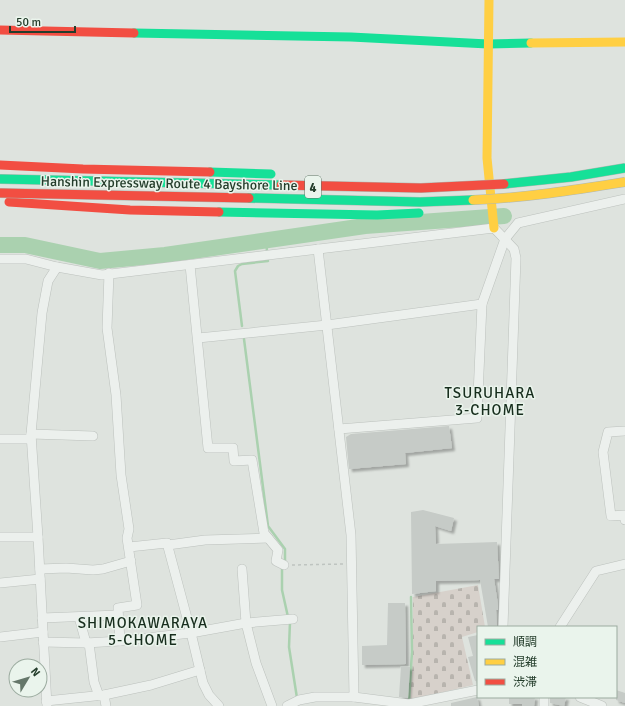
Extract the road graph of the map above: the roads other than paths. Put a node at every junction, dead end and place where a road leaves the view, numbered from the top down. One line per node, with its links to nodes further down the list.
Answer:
1 (489, 0): 4 (main road)
2 (0, 30): 4 (main road)
3 (625, 42): 4 (main road)
4 (488, 44): 17 (main road)
5 (0, 165): 7 (main road)
6 (625, 168): 9 (main road, Hanshin Expressway Route 4 Bayshore Line / 4, bridge)
7 (279, 174)
8 (302, 176): 9 (main road, bridge)
9 (571, 177): 10 (main road, Hanshin Expressway Route 4 Bayshore Line / 4, bridge)
10 (0, 179)
11 (625, 183): 12 (main road, Hanshin Expressway Route 4 Bayshore Line / 4, bridge); 15 (main road, bridge)
12 (0, 193)
13 (625, 199): 18 (street)
14 (9, 202): 16 (main road)
15 (476, 209)
16 (426, 213)
17 (494, 228): 18 (street); 19 (street)
18 (505, 239): 24 (street); 50 (street)
19 (318, 249): 21 (street); 25 (street)
20 (0, 259): 22 (street)
21 (190, 265): 23 (street); 26 (street)
22 (57, 267): 23 (street); 29 (street)
23 (109, 273): 37 (street)
24 (482, 304): 25 (street); 27 (street)
25 (327, 324): 26 (street); 27 (street)
26 (198, 338): 35 (street)
27 (339, 430): 61 (street)
28 (625, 431): 32 (street)
29 (31, 436): 30 (street); 31 (street); 34 (street)
30 (93, 436)
31 (0, 439)
32 (625, 520)
33 (0, 537): 34 (street)
34 (38, 537): 41 (street)
35 (268, 538): 36 (street); 40 (street)
36 (168, 545): 37 (street); 53 (street)
37 (129, 548): 38 (street)
38 (131, 561): 41 (street); 45 (street)
39 (625, 564): 51 (street)
40 (284, 566)
41 (40, 569): 43 (street)
42 (242, 569): 49 (street)
43 (40, 579): 44 (street); 47 (street)
44 (0, 583)
45 (118, 615): 46 (street); 55 (street)
46 (79, 617): 47 (street); 57 (street)
47 (42, 618): 52 (street)
48 (293, 619): 49 (street)
49 (246, 623): 53 (street); 67 (street)
50 (503, 626)
51 (561, 626)
52 (43, 632): 54 (street); 56 (street)
53 (192, 633): 55 (street); 58 (street)
54 (0, 637)
55 (120, 641): 57 (street)
56 (43, 642): 57 (street); 63 (street)
57 (87, 643): 60 (street)
58 (200, 670): 60 (street); 66 (street)
59 (477, 690): 64 (street)
60 (101, 696): 63 (street); 65 (street)
61 (354, 697): 64 (street); 68 (street)
62 (582, 698): 69 (street)
63 (46, 703)
64 (398, 704)
65 (106, 706)
66 (219, 706)
67 (272, 706)
68 (287, 706)
69 (602, 706)

